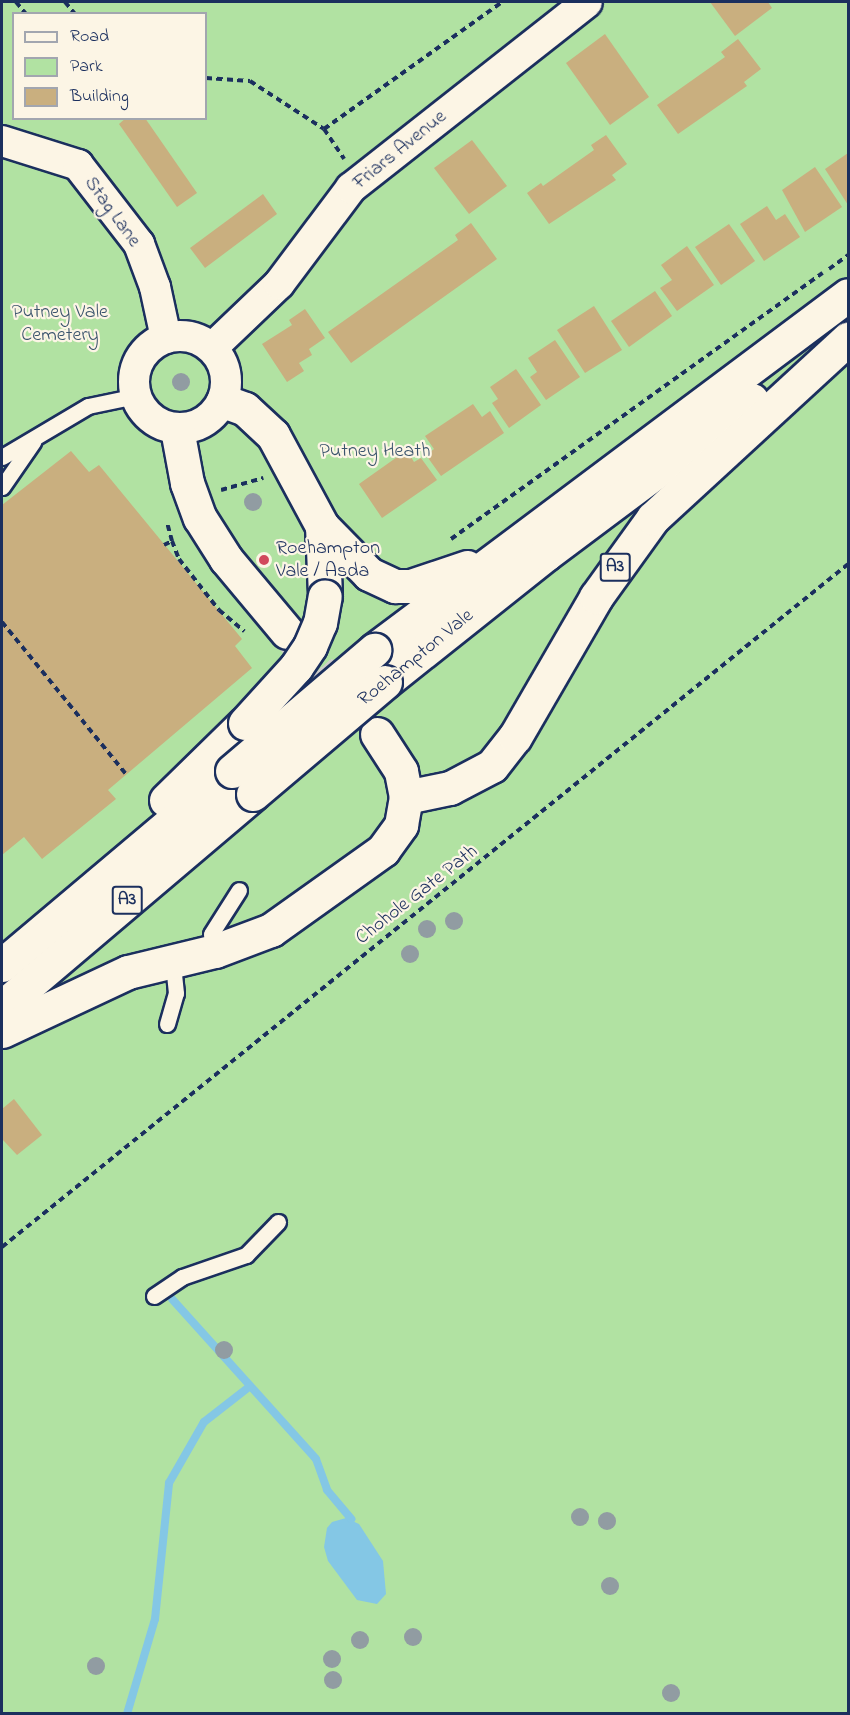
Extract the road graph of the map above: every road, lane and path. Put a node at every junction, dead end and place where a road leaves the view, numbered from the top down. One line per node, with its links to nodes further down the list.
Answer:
1 (502, 2): 4 (path)
2 (587, 2): 6 (street, Friars Avenue)
3 (207, 78): 4 (path)
4 (324, 129): 6 (path)
5 (2, 141): 10 (street, Stag Lane)
6 (359, 182): 12 (street, Friars Avenue)
7 (849, 255): 24 (path)
8 (849, 295): 26 (highway, Roehampton Vale / A3)
9 (849, 331): 33 (highway, Roehampton Vale / A3, bridge)
10 (166, 338): 12 (street); 13 (street)
11 (849, 339): 34 (highway, A3)
12 (212, 348): 14 (street)
13 (136, 396): 15 (street); 16 (lane)
14 (223, 401): 15 (street); 22 (highway, A3)
15 (177, 429): 29 (highway)
16 (36, 437): 17 (lane); 19 (lane)
17 (2, 457)
18 (263, 478): 20 (path)
19 (2, 487)
20 (225, 489)
21 (174, 521): 23 (path)
22 (322, 526): 26 (highway, A3); 35 (highway, A3, bridge)
23 (172, 541): 25 (path); 30 (path)
24 (446, 542)
25 (164, 545)
26 (494, 558): 33 (highway, Roehampton Vale / A3, bridge)
27 (849, 564): 44 (path, Chohole Gate Path)
28 (2, 622): 32 (path)
29 (287, 632)
30 (252, 638)
31 (377, 734): 34 (highway)
32 (126, 774)
33 (242, 782): 35 (highway, Roehampton Vale / A3); 40 (highway, Roehampton Vale / A3)
34 (406, 796): 37 (highway)
35 (101, 880): 39 (highway, Roehampton Vale / A3)
36 (239, 890): 37 (lane)
37 (215, 951): 38 (highway)
38 (173, 963): 41 (lane); 42 (highway)
39 (2, 965)
40 (2, 1007)
41 (167, 1024)
42 (2, 1031)
43 (278, 1222): 45 (lane)
44 (2, 1247)
45 (154, 1296)

